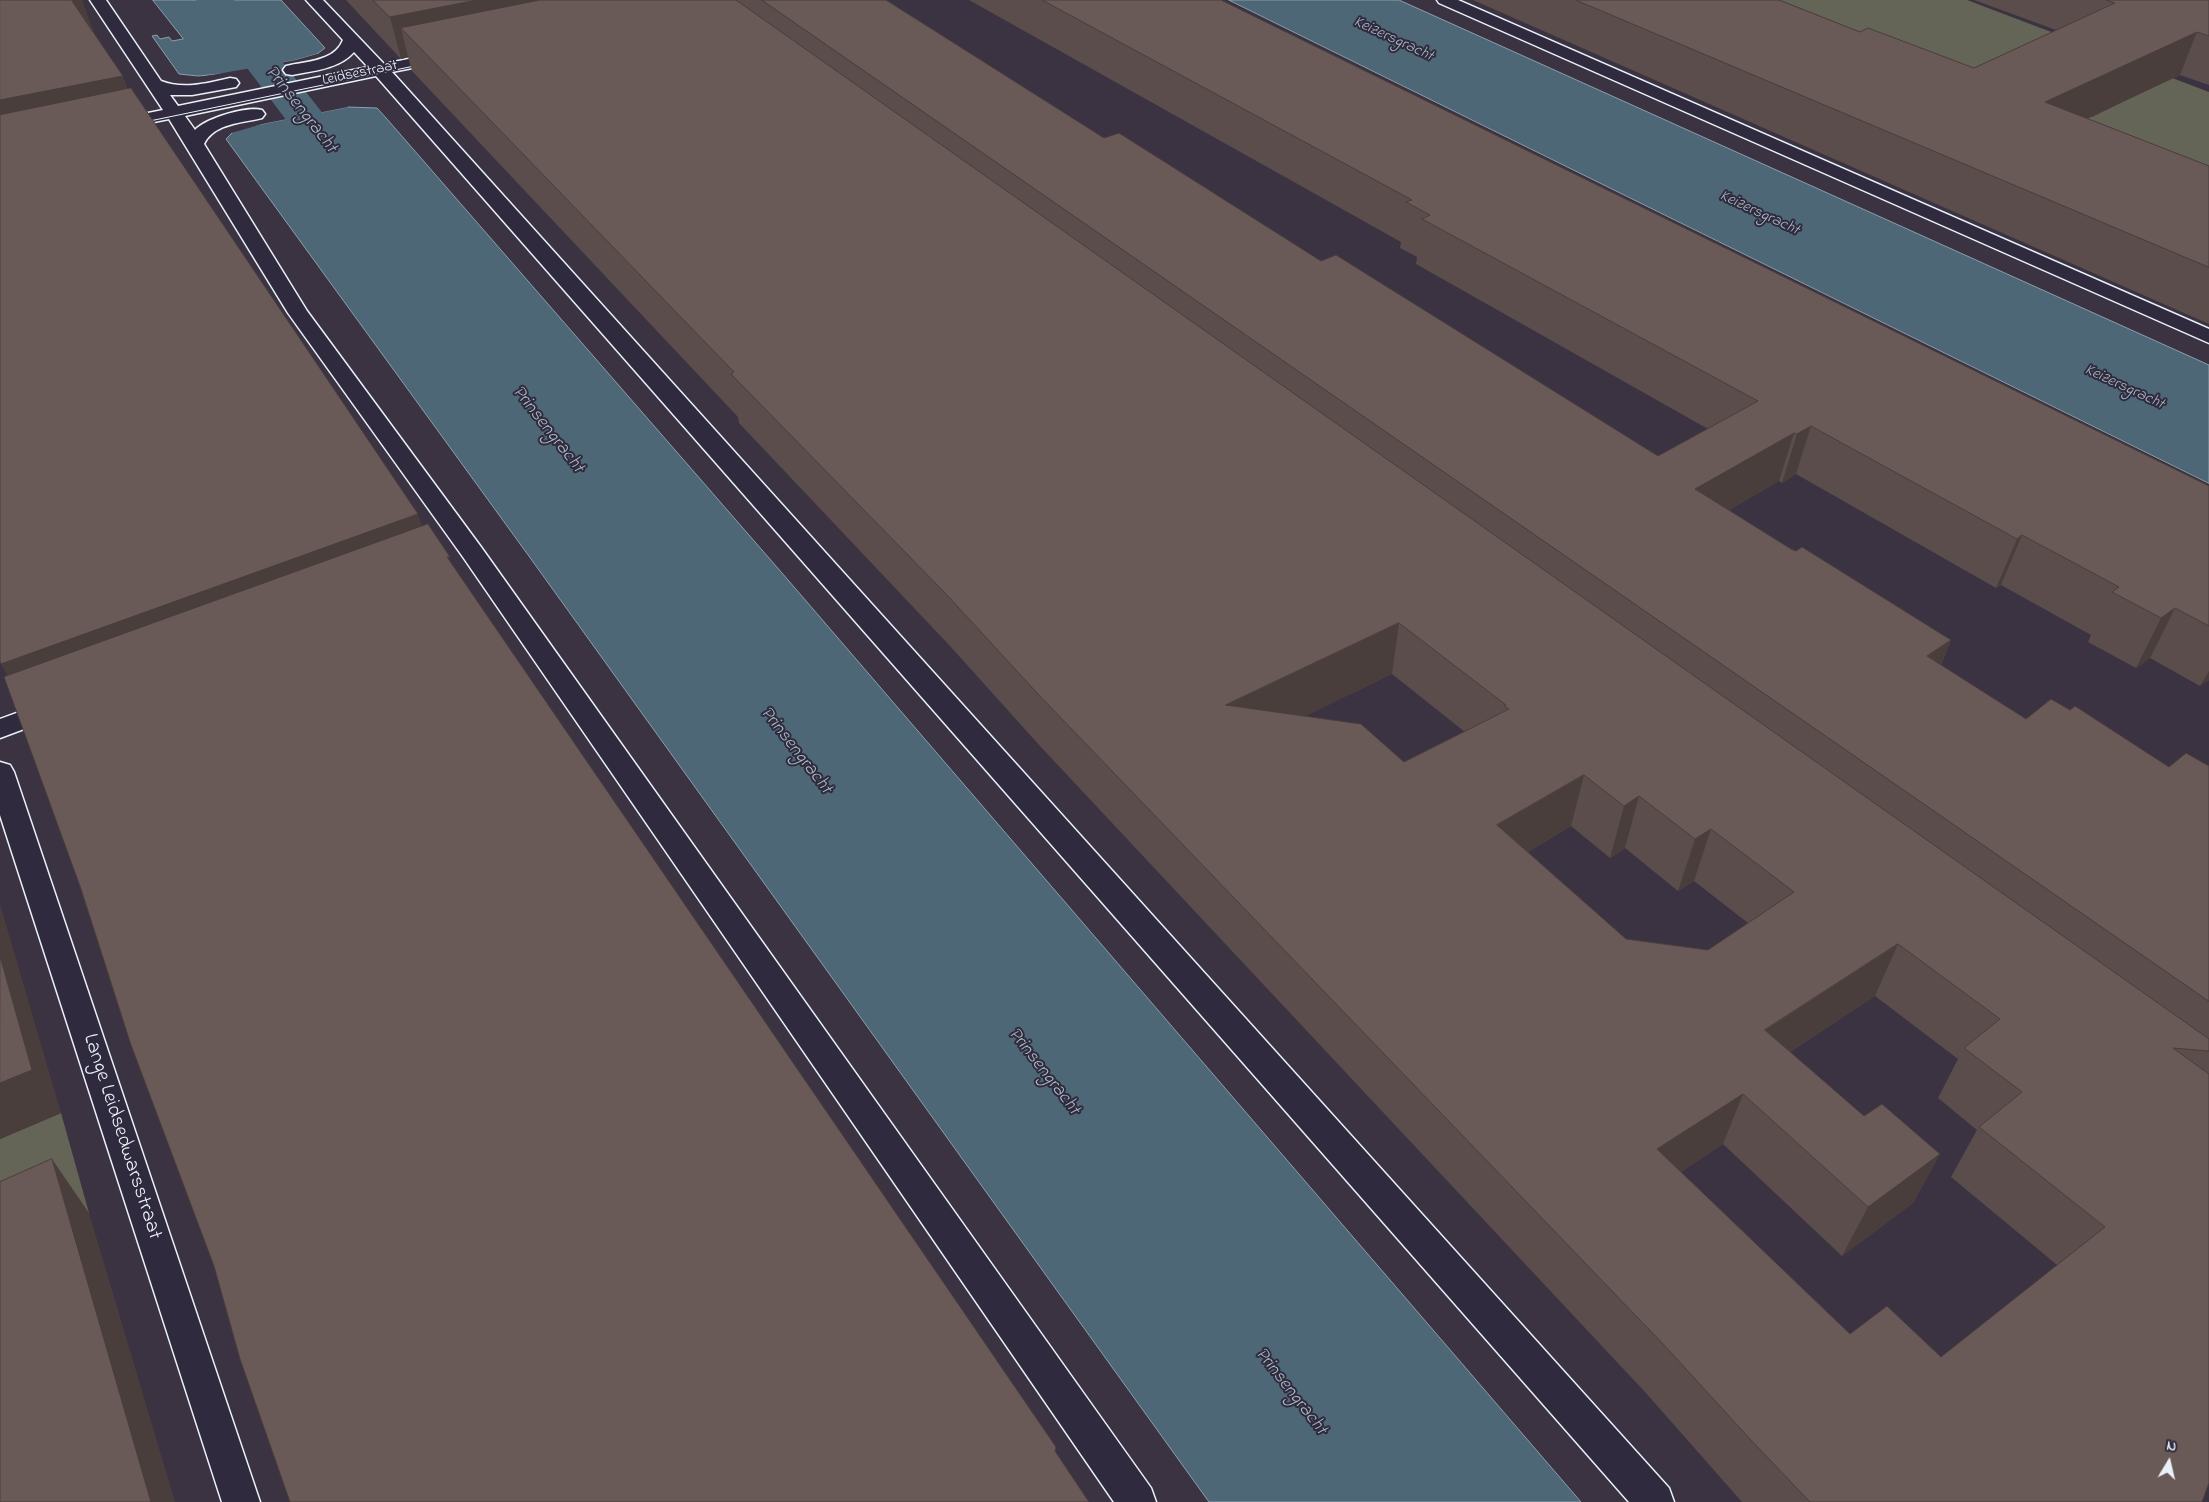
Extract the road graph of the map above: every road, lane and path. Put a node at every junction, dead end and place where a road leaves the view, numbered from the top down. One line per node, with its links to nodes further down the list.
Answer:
1 (98, 0): 9 (street)
2 (314, 0): 4 (street)
3 (1445, 0): 14 (street)
4 (351, 41): 6 (street, Leidsestraat); 8 (street)
5 (467, 52): 8 (street, Leidsestraat)
6 (277, 73)
7 (249, 79): 9 (street)
8 (378, 81): 11 (street, Leidsestraat); 22 (street)
9 (154, 84): 11 (street)
10 (275, 110): 13 (street)
11 (174, 113): 12 (street, Leidsestraat); 13 (street)
12 (96, 129)
13 (195, 144): 15 (street)
14 (2209, 338)
15 (472, 552): 16 (street); 21 (street)
16 (445, 562)
17 (74, 701): 18 (street)
18 (0, 729)
19 (0, 772): 20 (street, Lange Leidsedwarsstraat)
20 (241, 1502)
21 (1138, 1502)
22 (1654, 1502)

